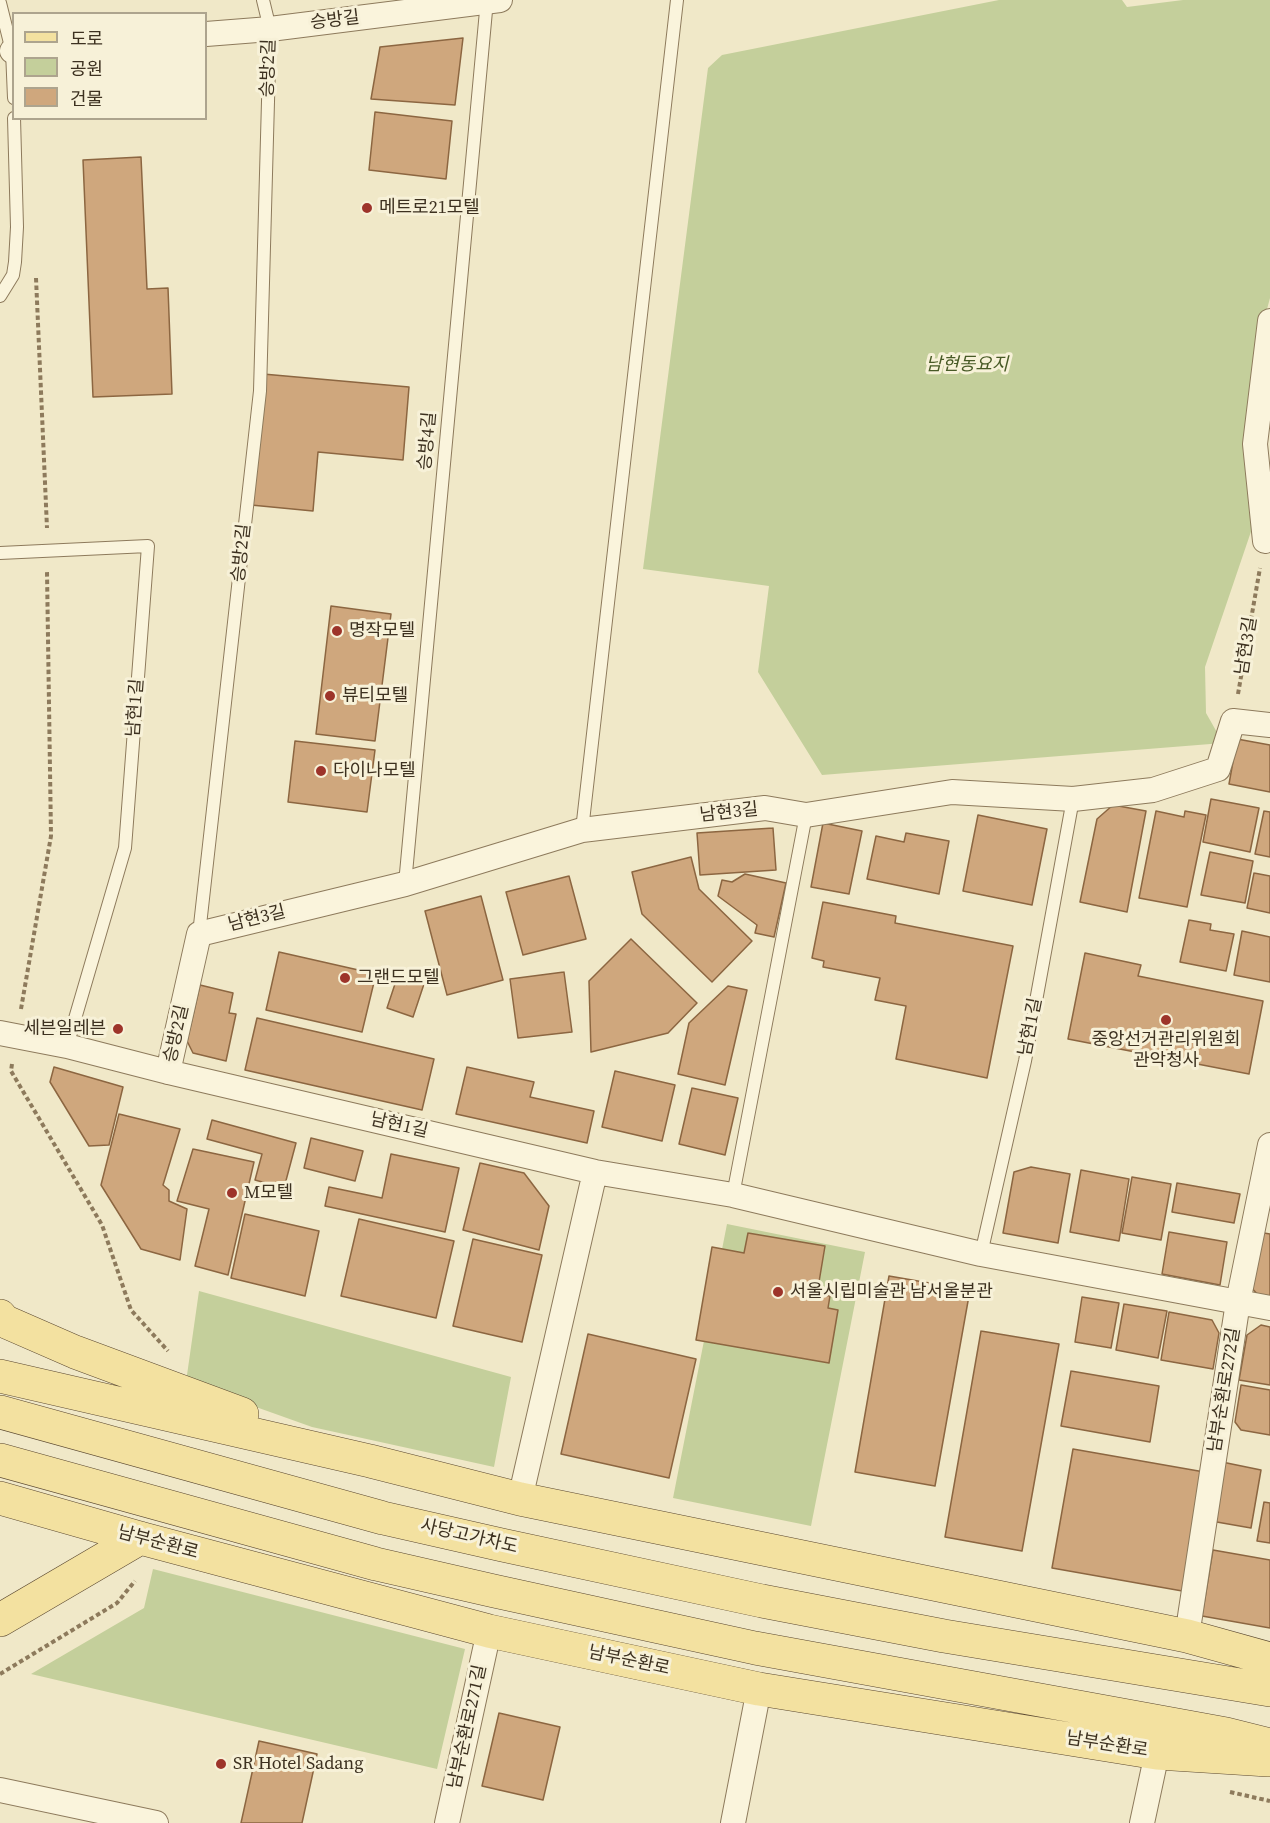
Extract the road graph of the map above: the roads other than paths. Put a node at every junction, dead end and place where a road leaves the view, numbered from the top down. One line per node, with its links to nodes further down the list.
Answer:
1 (263, 0): 5 (lane, 승방2길)
2 (677, 0): 16 (lane)
3 (492, 1): 5 (street, 승방길); 17 (lane, 승방4길)
4 (0, 3): 7 (lane)
5 (270, 29): 6 (street, 승방길); 18 (lane, 승방2길)
6 (207, 34)
7 (12, 46)
8 (14, 120): 9 (lane)
9 (0, 296)
10 (1270, 321): 11 (street)
11 (1268, 540)
12 (0, 553): 20 (lane, 남현1길)
13 (1270, 724): 14 (street, 남현3길)
14 (1073, 799): 15 (street, 남현3길); 25 (lane, 남현1길)
15 (806, 815): 16 (street, 남현3길); 24 (lane)
16 (582, 830): 17 (street, 남현3길)
17 (405, 884): 18 (street, 남현3길)
18 (199, 934): 21 (street, 승방2길)
19 (8, 1034): 20 (street, 남현1길)
20 (67, 1046): 21 (street, 남현1길)
21 (168, 1072): 23 (street, 남현1길)
22 (1270, 1145): 26 (street, 남부순환로272길)
23 (595, 1172): 24 (street, 남현1길); 34 (street)
24 (733, 1195): 25 (street, 남현1길)
25 (981, 1254): 26 (street, 남현1길)
26 (1238, 1302): 27 (street, 남현1길); 38 (street, 남부순환로272길)
27 (1270, 1308)
28 (0, 1316): 32 (main road)
29 (0, 1376): 32 (main road)
30 (0, 1412): 41 (main road, 사당고가차도)
31 (0, 1460): 42 (main road, 남부순환로)
32 (370, 1461): 34 (main road)
33 (0, 1498): 35 (main road, 남부순환로)
34 (520, 1499): 38 (main road)
35 (140, 1538): 36 (main road); 37 (main road, 남부순환로)
36 (0, 1620)
37 (489, 1631): 40 (main road, 남부순환로); 47 (street, 남부순환로271길)
38 (1187, 1636): 39 (main road)
39 (1270, 1659)
40 (759, 1689): 43 (main road, 남부순환로); 48 (street)
41 (1270, 1690)
42 (1270, 1745)
43 (1157, 1754): 44 (main road, 남부순환로); 49 (street)
44 (1270, 1760)
45 (0, 1790): 46 (street)
46 (156, 1823)
47 (447, 1823)
48 (732, 1823)
49 (1142, 1823)

